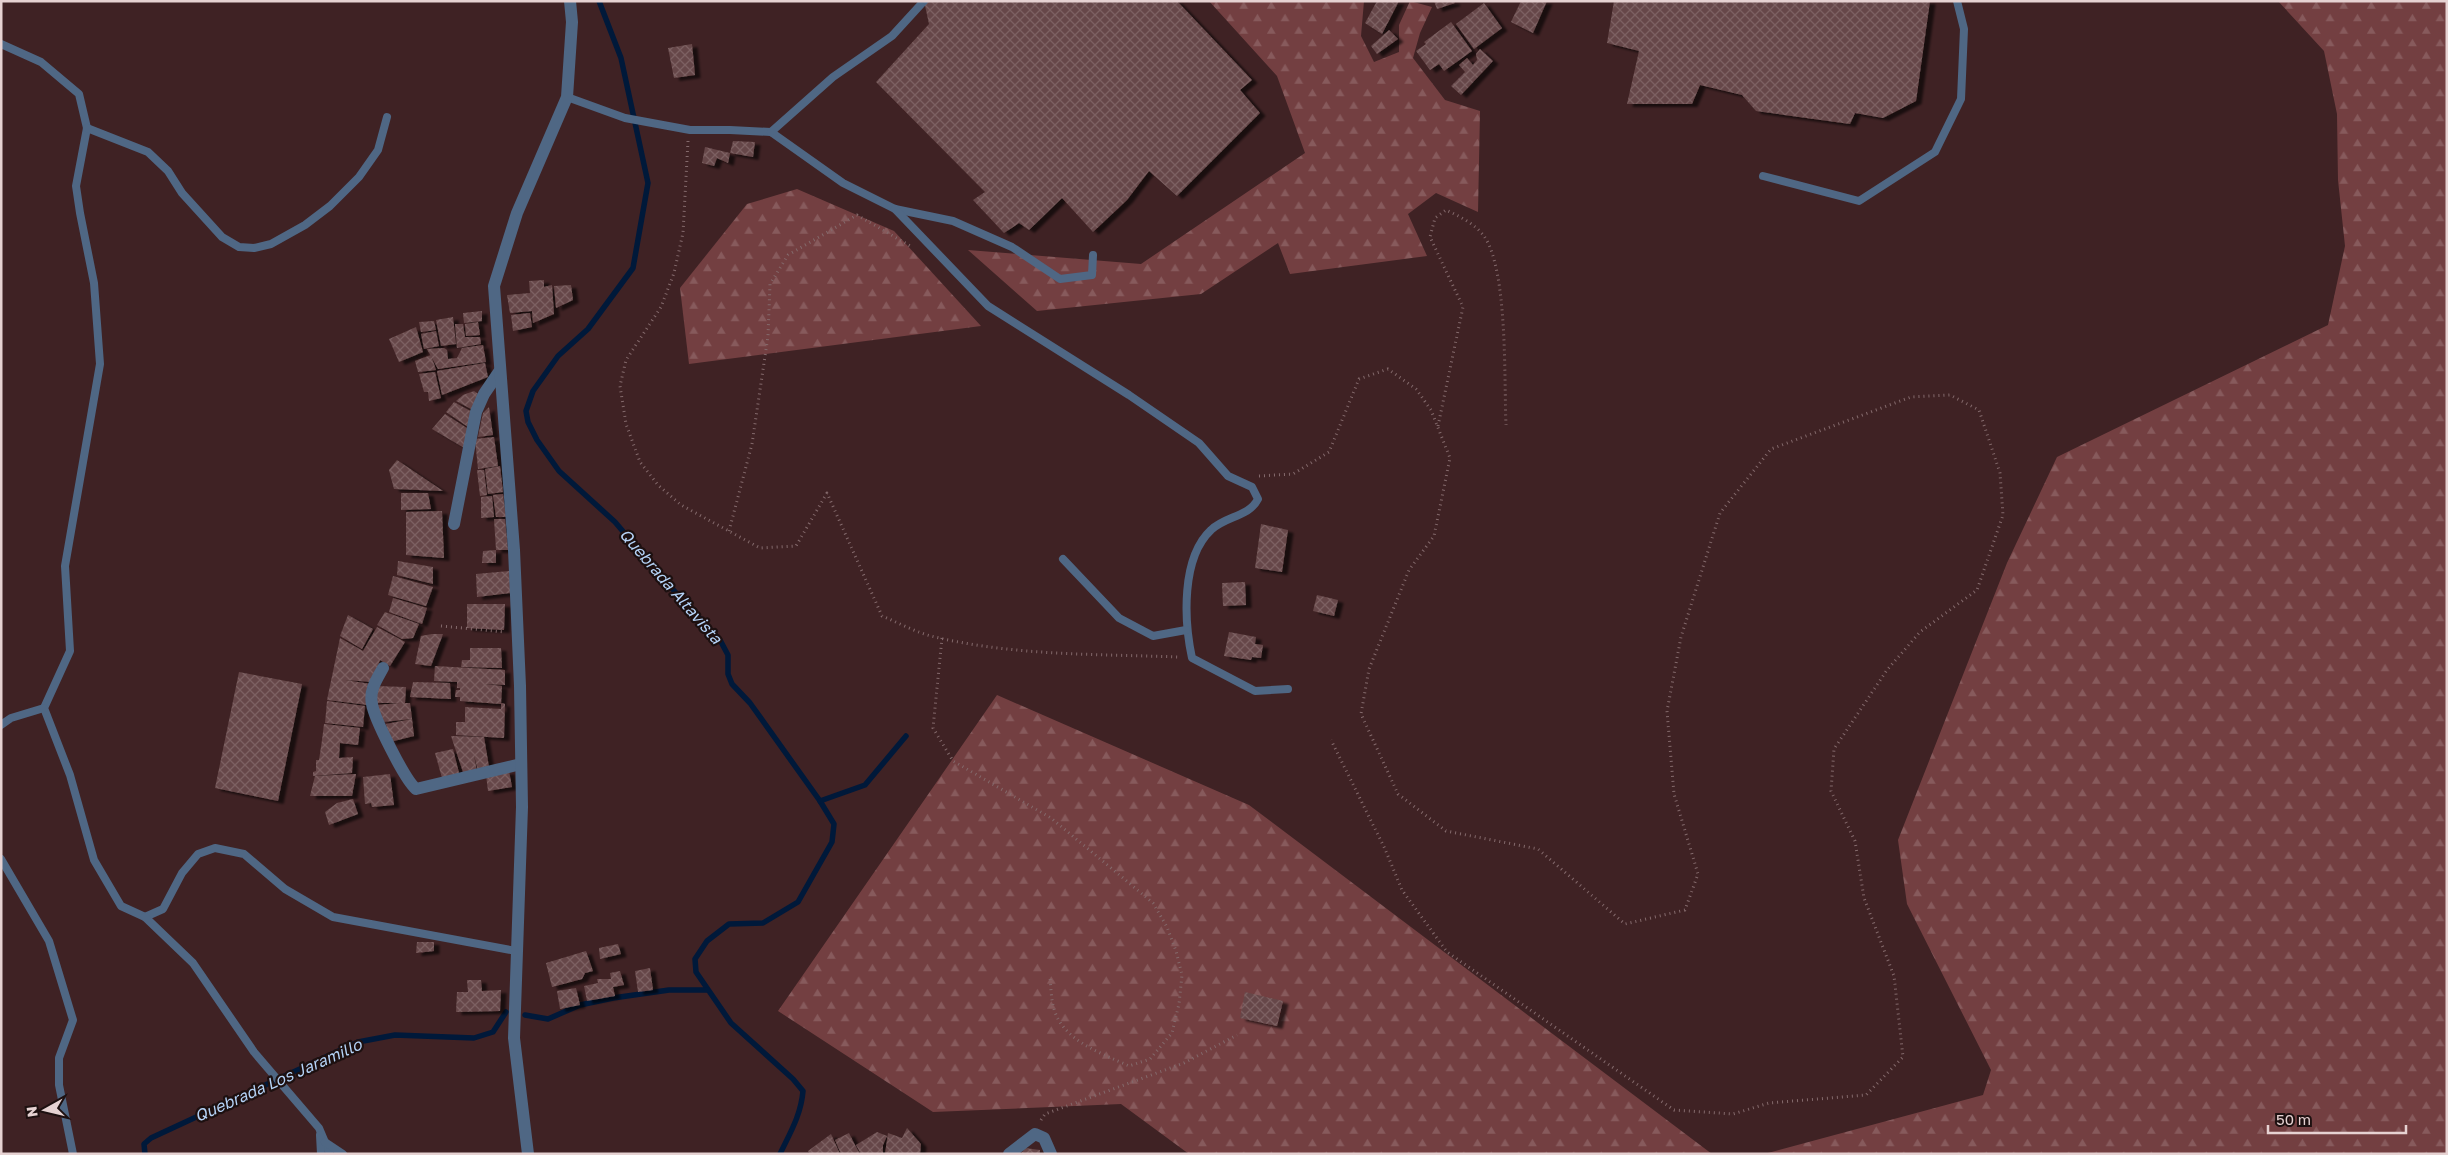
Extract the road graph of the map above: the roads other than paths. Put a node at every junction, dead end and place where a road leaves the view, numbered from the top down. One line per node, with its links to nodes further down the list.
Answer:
1 (570, 1): 5 (street)
2 (924, 1): 8 (lane)
3 (1957, 1): 9 (lane)
4 (1, 44): 7 (lane)
5 (567, 97): 8 (lane); 12 (street)
6 (386, 117): 7 (lane)
7 (87, 128): 18 (lane)
8 (771, 132): 10 (lane)
9 (1763, 176)
10 (895, 209): 11 (lane); 15 (lane)
11 (1093, 255)
12 (500, 372): 13 (street); 20 (street)
13 (454, 524)
14 (1063, 559): 15 (lane)
15 (1186, 630): 17 (lane)
16 (384, 668): 20 (street)
17 (1288, 689)
18 (44, 708): 19 (lane); 22 (lane)
19 (1, 725)
20 (521, 764): 23 (street)
21 (1, 859): 26 (lane)
22 (145, 918): 23 (lane); 24 (lane)
23 (516, 951): 30 (street)
24 (320, 1128): 25 (lane); 27 (lane)
25 (325, 1142): 28 (lane); 29 (lane)
26 (73, 1154)
27 (321, 1154)
28 (330, 1154)
29 (343, 1154)
30 (528, 1154)
31 (1008, 1154): 32 (street)
32 (1050, 1154)

